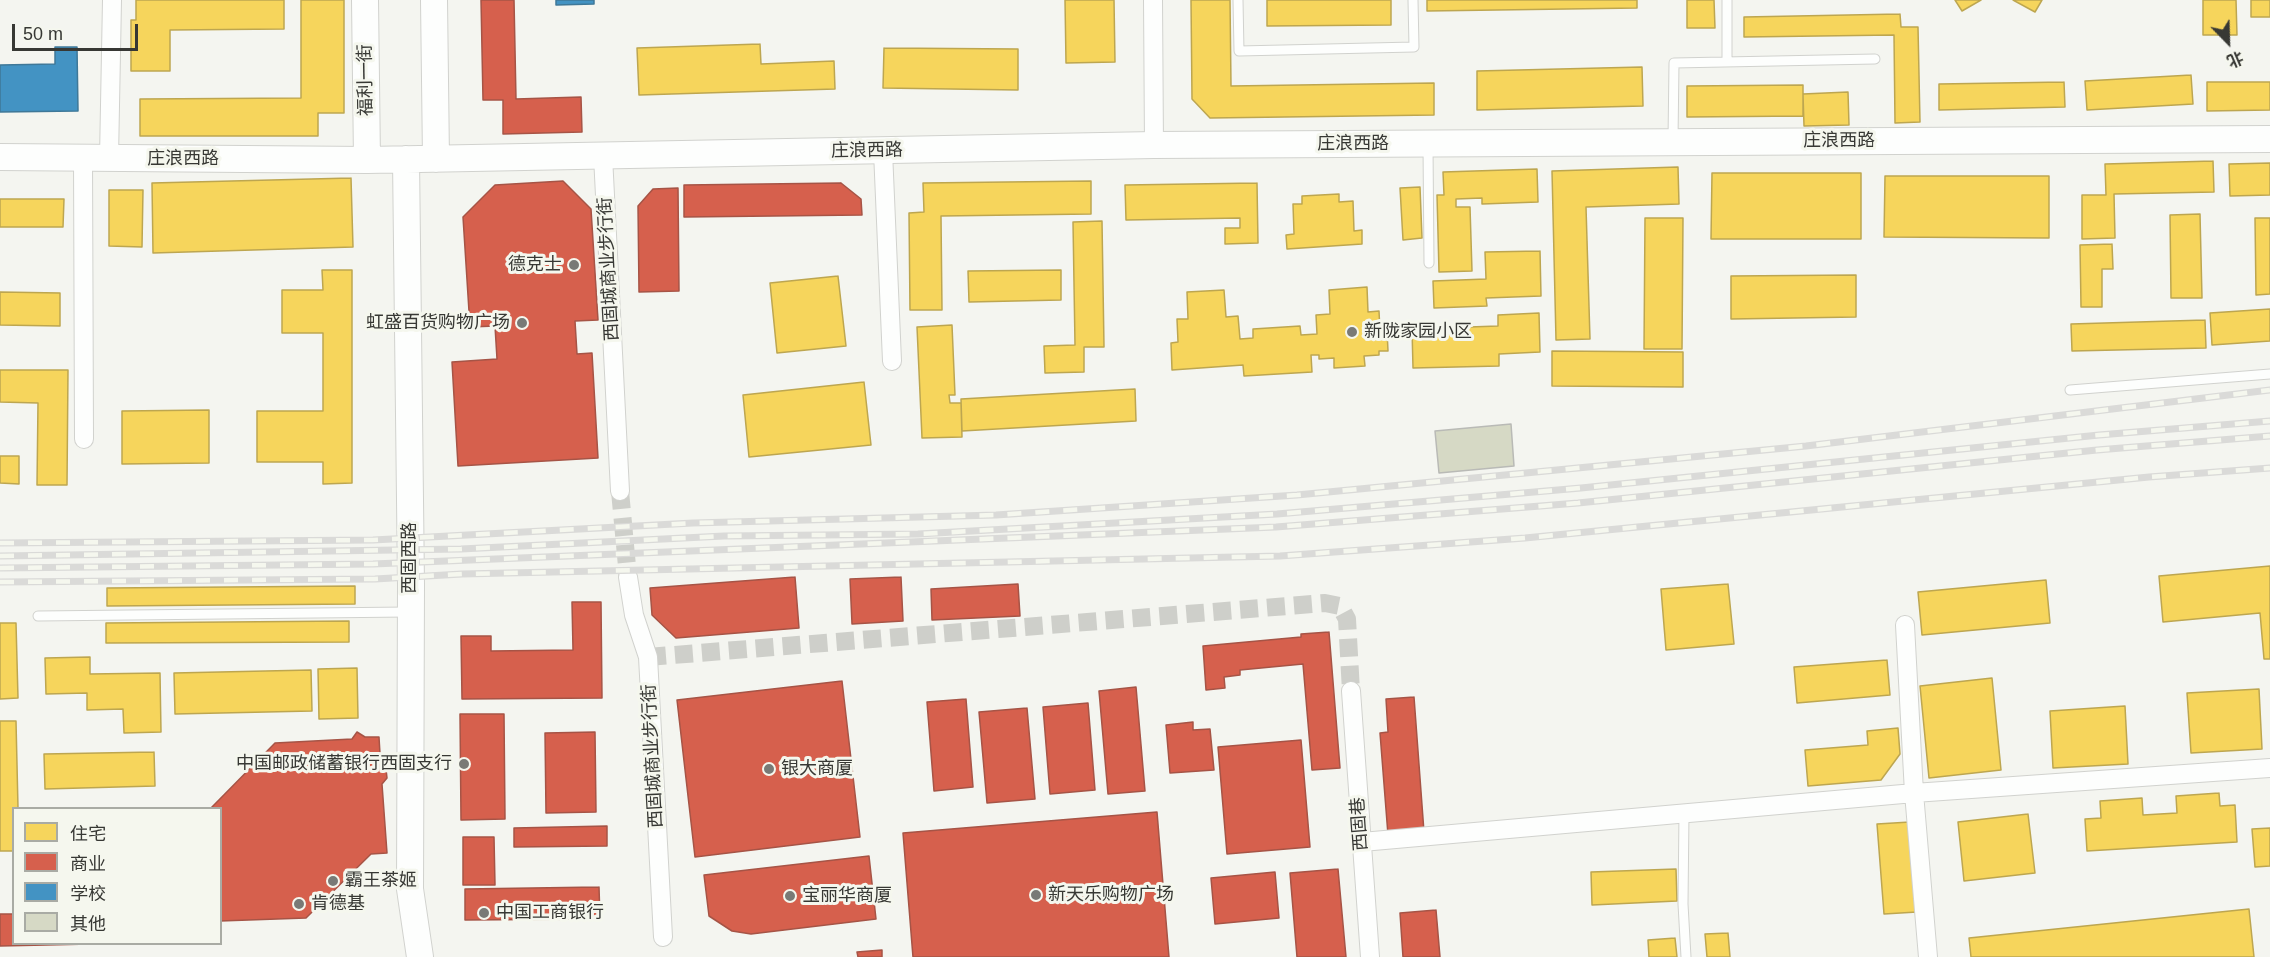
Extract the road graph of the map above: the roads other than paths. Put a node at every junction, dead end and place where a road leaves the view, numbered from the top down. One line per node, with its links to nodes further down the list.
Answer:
1 (112, 0): 18 (street)
2 (365, 0): 21 (street, 福利一街)
3 (434, 0): 20 (street)
4 (1153, 0): 13 (street)
5 (1238, 0): 6 (lane)
6 (1413, 0)
7 (1727, 0): 9 (lane)
8 (1875, 59): 9 (lane)
9 (1727, 62): 11 (lane)
10 (2270, 139): 11 (street, 庄浪西路)
11 (1673, 142): 12 (street, 庄浪西路)
12 (1428, 144): 13 (street, 庄浪西路); 22 (lane)
13 (1154, 145): 14 (street, 庄浪西路)
14 (883, 150): 15 (street, 庄浪西路); 23 (street)
15 (603, 156): 20 (street, 庄浪西路); 27 (street, 西固城商业步行街)
16 (0, 157): 17 (street, 庄浪西路)
17 (83, 158): 18 (street, 庄浪西路); 26 (street)
18 (110, 158): 21 (street, 庄浪西路)
19 (406, 159): 20 (street, 庄浪西路); 21 (street, 庄浪西路); 29 (street, 西固西路)
20 (436, 159)
21 (367, 160)
22 (1429, 263)
23 (892, 361)
24 (2270, 374): 25 (lane)
25 (2070, 390)
26 (84, 439)
27 (620, 491)
28 (628, 577): 37 (street, 西固城商业步行街)
29 (411, 612): 30 (lane); 38 (street, 西固西路)
30 (38, 616)
31 (1905, 625): 34 (street)
32 (1351, 691): 36 (street, 西固巷)
33 (2270, 768): 34 (street)
34 (1914, 793): 35 (street); 41 (street)
35 (1684, 813): 36 (street); 40 (lane)
36 (1362, 842): 39 (street, 西固巷)
37 (663, 937)
38 (420, 957)
39 (1370, 957)
40 (1686, 957)
41 (1928, 957)

